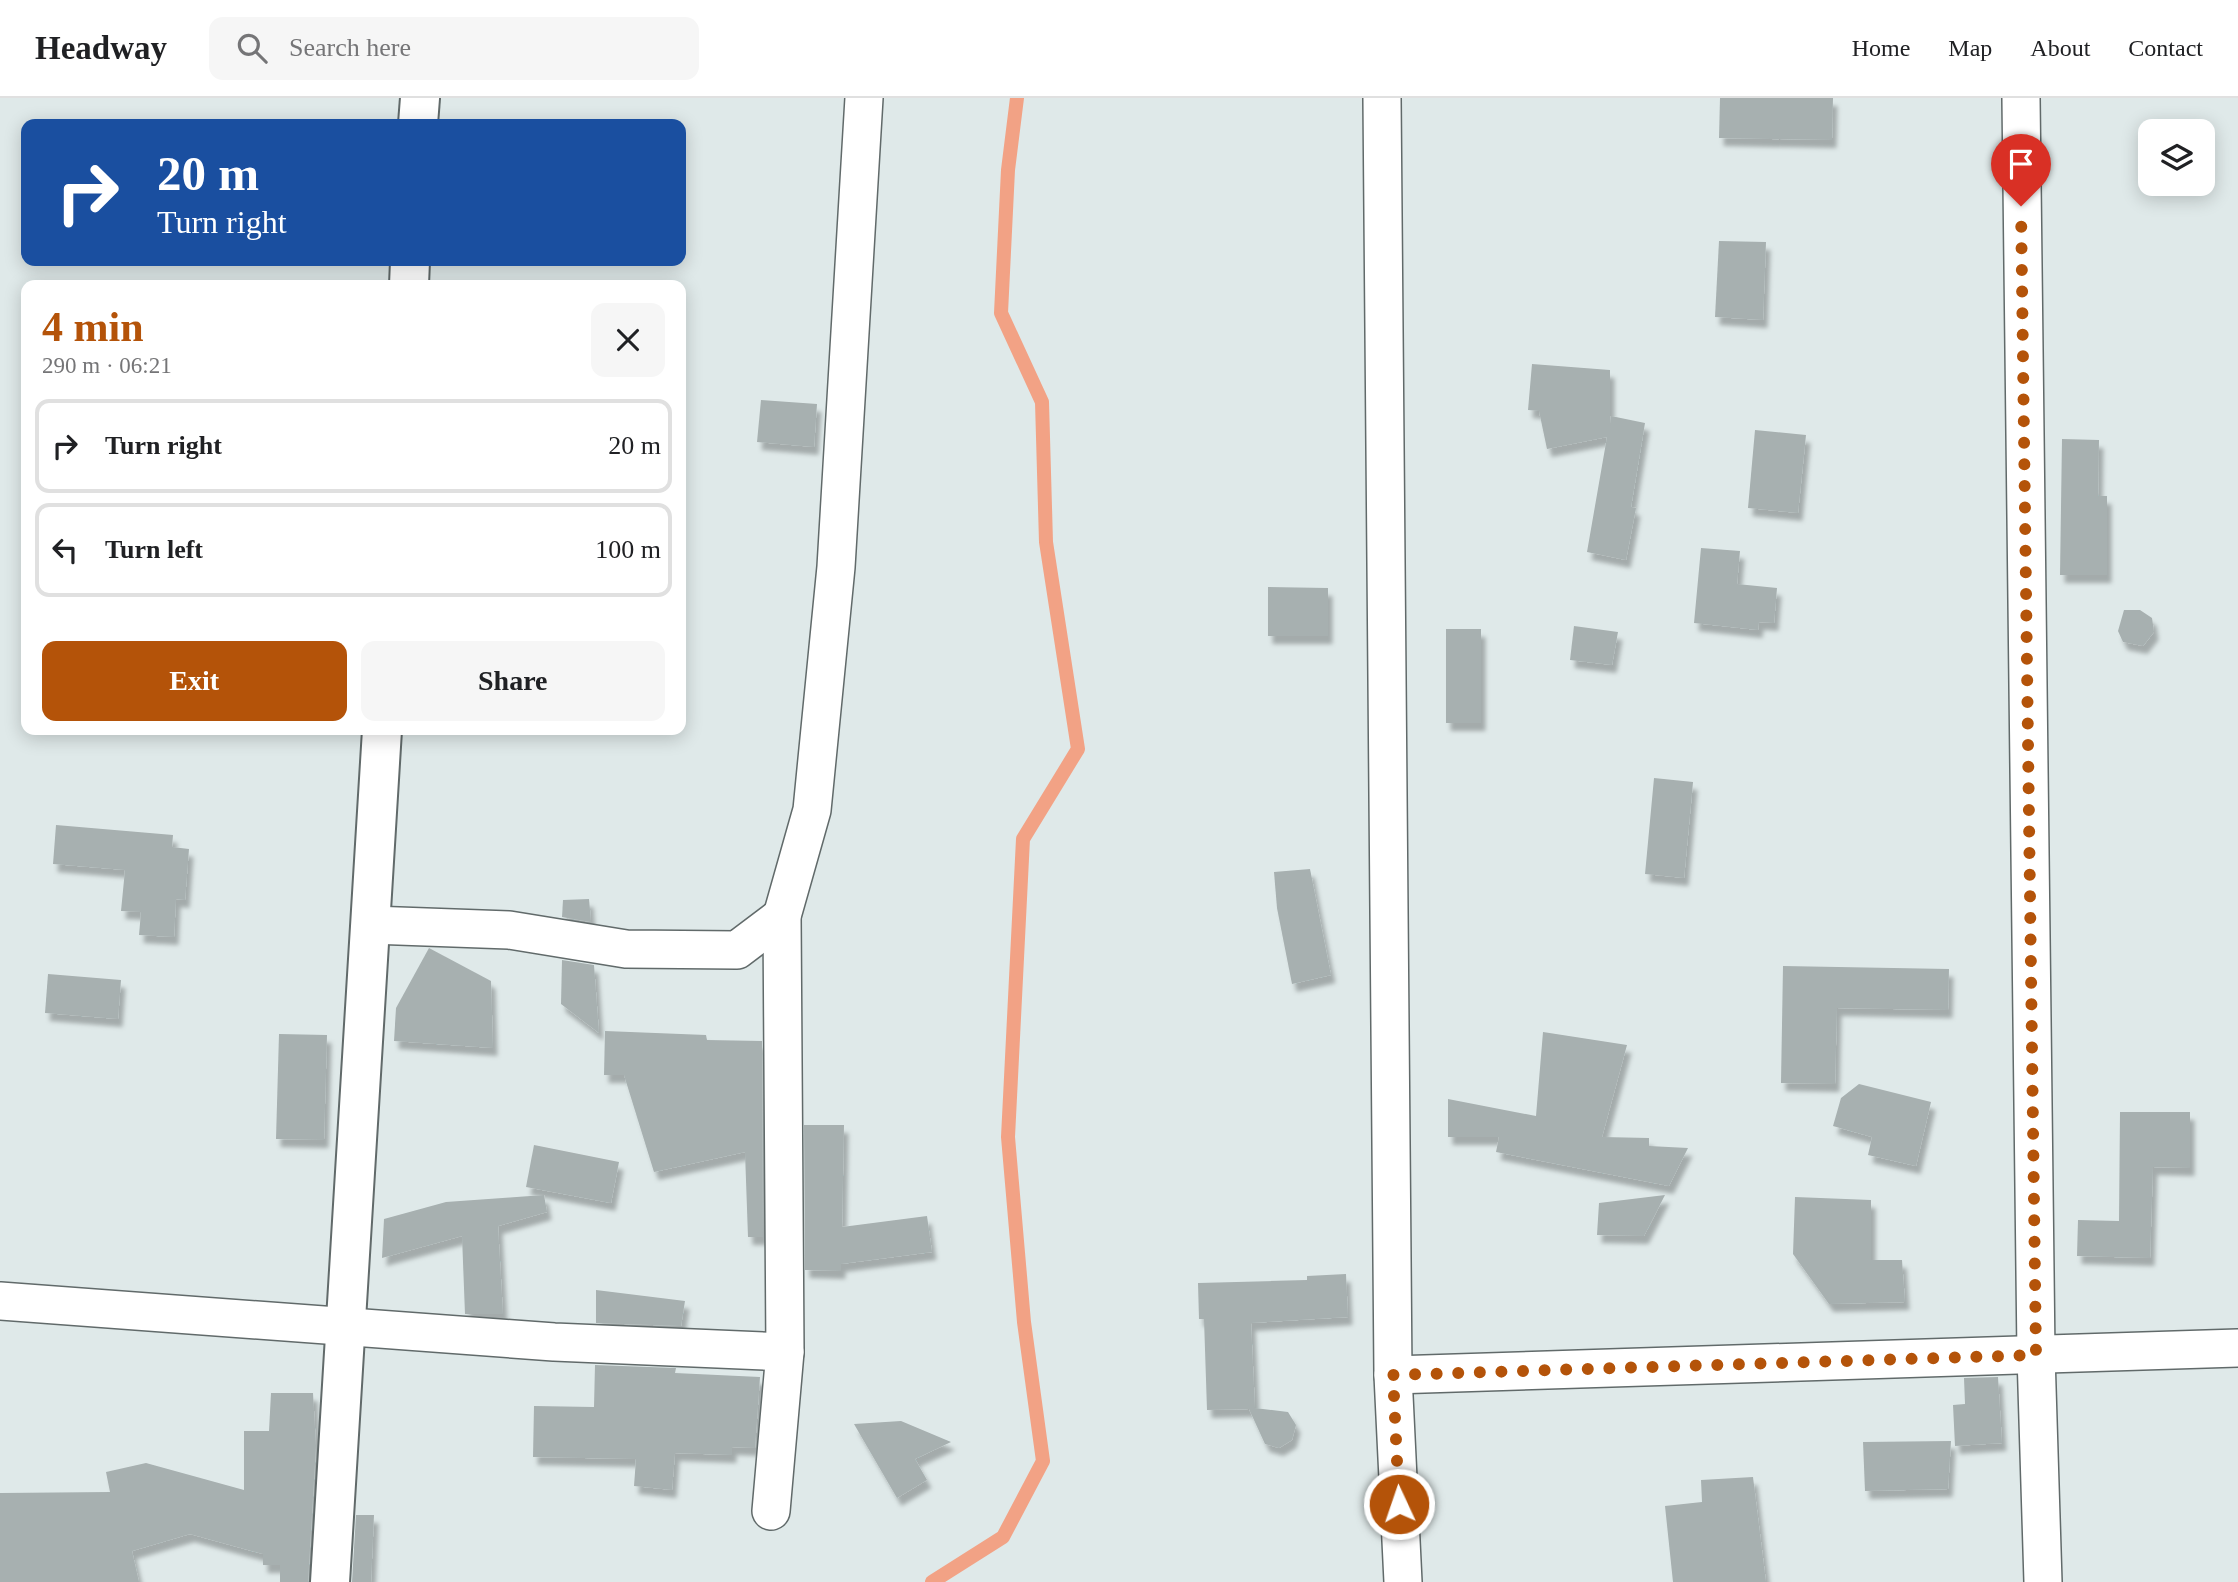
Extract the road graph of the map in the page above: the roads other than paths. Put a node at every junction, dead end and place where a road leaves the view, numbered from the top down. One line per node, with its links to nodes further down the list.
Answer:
1 (420, 98): 5 (street)
2 (864, 98): 7 (street)
3 (1382, 98): 14 (street)
4 (2021, 98): 13 (street)
5 (418, 119)
6 (382, 735): 8 (street)
7 (782, 916): 8 (street); 12 (street)
8 (371, 925): 10 (street)
9 (0, 1301): 10 (street)
10 (347, 1327): 12 (street); 16 (street)
11 (2238, 1348): 13 (street)
12 (785, 1352): 15 (street)
13 (2036, 1355): 14 (street); 18 (street)
14 (1393, 1375): 17 (street)
15 (771, 1511)
16 (330, 1582)
17 (1403, 1582)
18 (2043, 1582)

